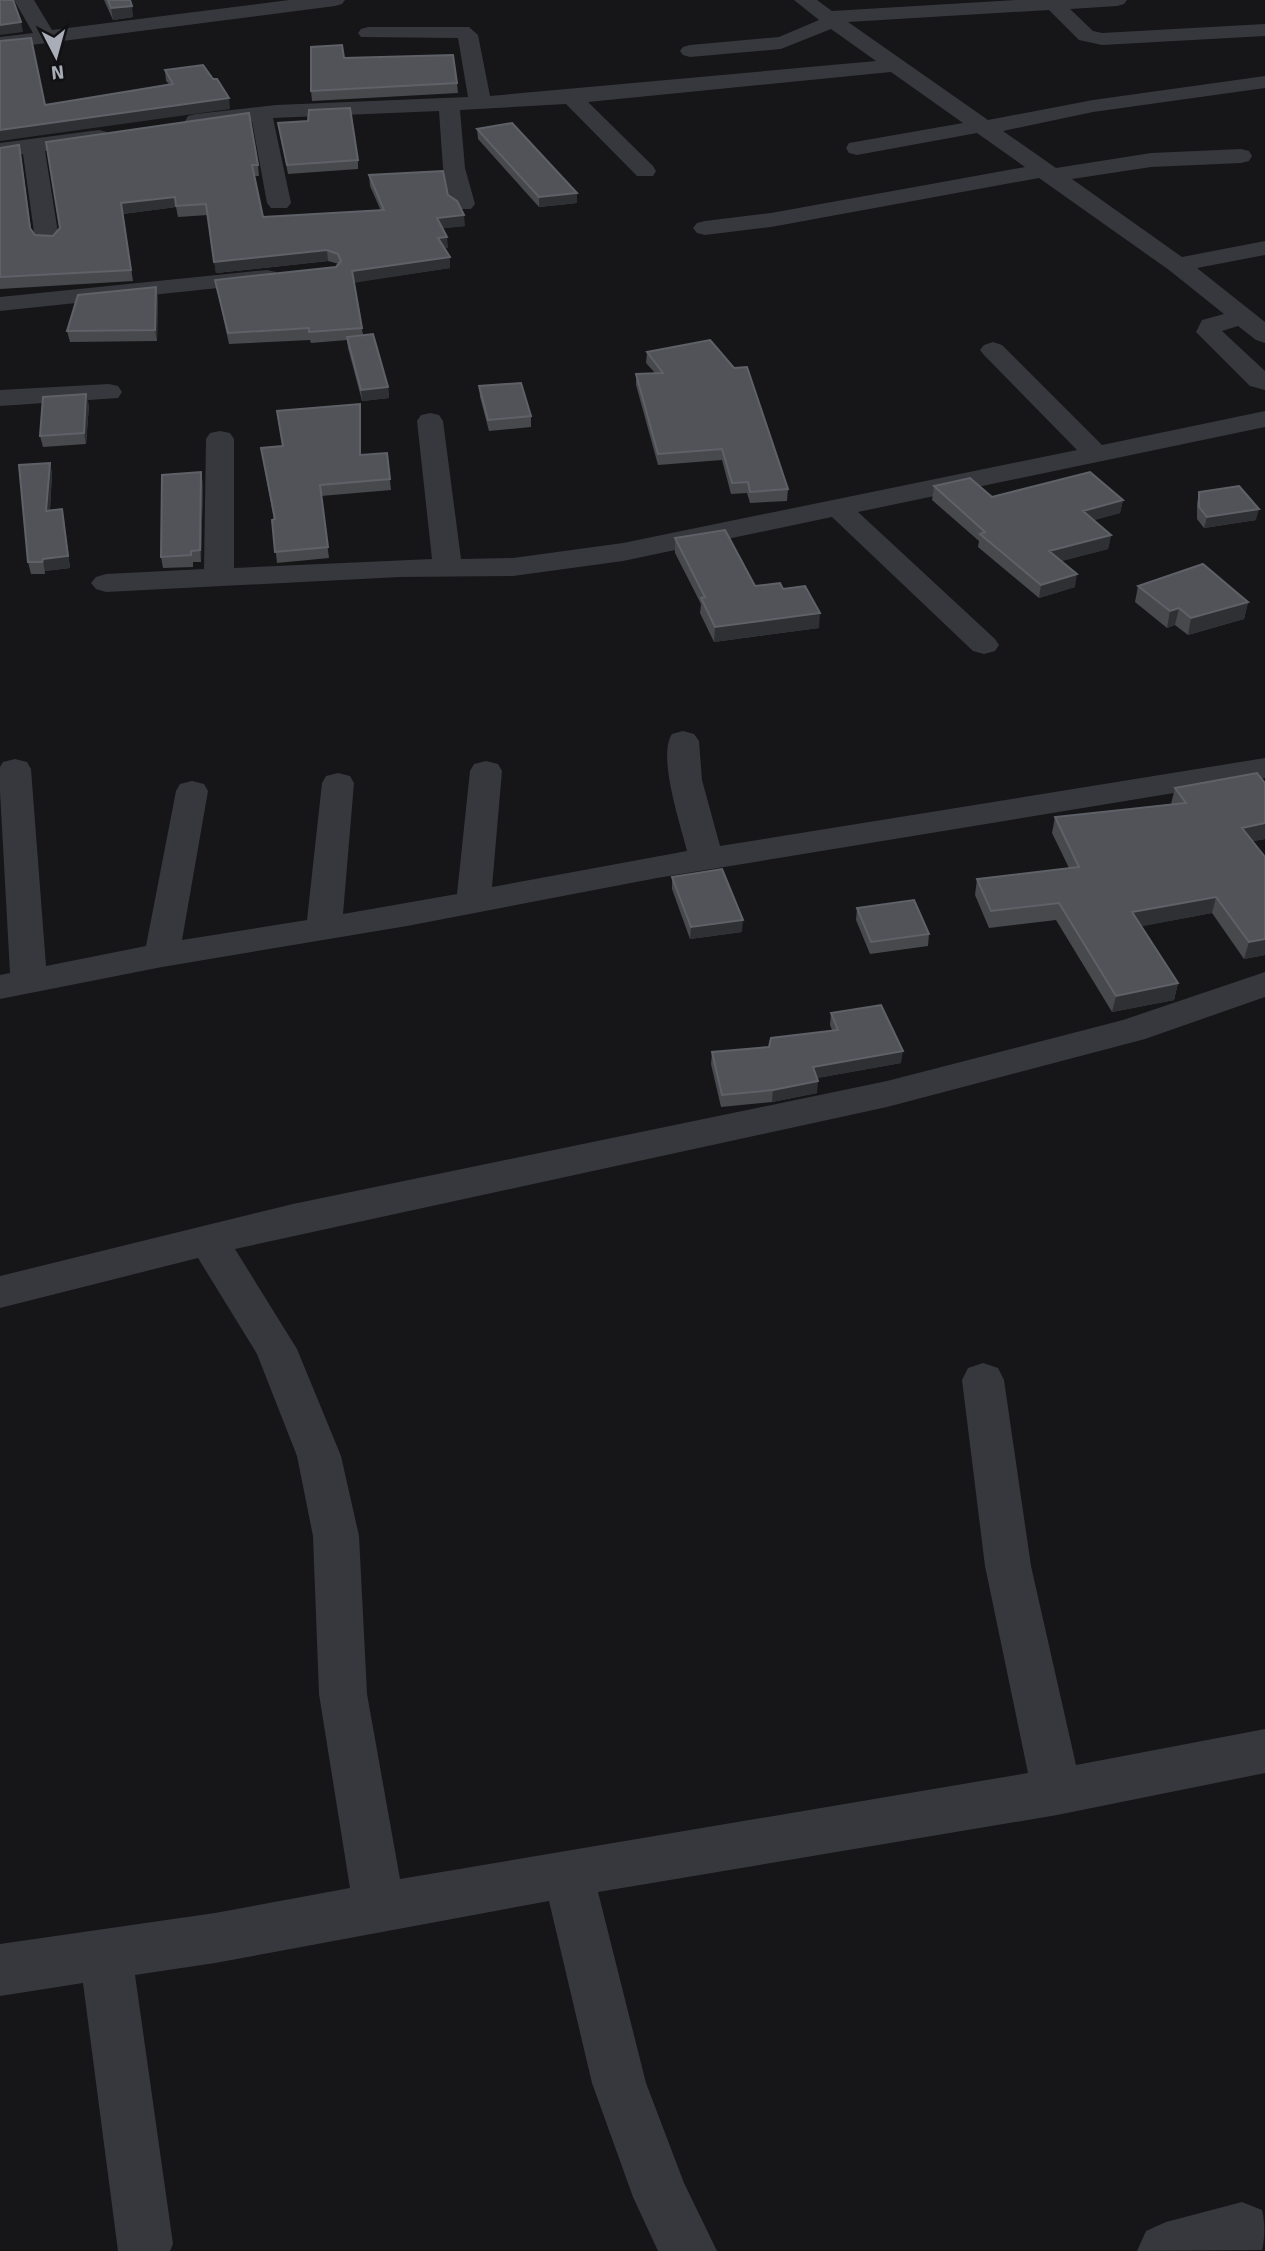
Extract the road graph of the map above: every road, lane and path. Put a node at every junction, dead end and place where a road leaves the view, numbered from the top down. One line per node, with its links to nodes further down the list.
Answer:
1 (24, 0): 10 (street)
2 (335, 0): 6 (street)
3 (804, 0): 7 (street)
4 (1117, 0): 5 (street)
5 (1054, 4): 7 (street); 8 (street)
6 (229, 6): 10 (street)
7 (831, 19): 12 (street); 13 (street)
8 (1265, 30)
9 (368, 33): 16 (street)
10 (47, 37): 11 (street)
11 (0, 43)
12 (690, 51)
13 (895, 65): 15 (street); 20 (street)
14 (1265, 82): 20 (street)
15 (571, 97): 16 (street); 26 (street)
16 (480, 102): 17 (street)
17 (449, 103): 18 (street); 29 (street)
18 (261, 113): 19 (street); 28 (street)
19 (177, 124)
20 (981, 127): 23 (street); 27 (street)
21 (124, 133): 22 (street)
22 (33, 146): 24 (street); 31 (street)
23 (857, 148)
24 (0, 150)
25 (1241, 156): 27 (street)
26 (645, 171)
27 (1045, 173): 30 (street); 33 (street)
28 (279, 203)
29 (463, 204)
30 (705, 228)
31 (47, 239)
32 (1265, 248): 33 (street)
33 (1178, 265): 36 (street)
34 (288, 275): 35 (street)
35 (0, 304)
36 (1242, 317): 37 (street); 39 (street)
37 (1265, 335)
38 (993, 350): 45 (street)
39 (1265, 382)
40 (109, 393): 41 (street)
41 (0, 398)
42 (1265, 419): 45 (street)
43 (430, 421): 47 (street)
44 (220, 439): 48 (street)
45 (1097, 455): 46 (street)
46 (838, 508): 47 (street); 50 (street)
47 (449, 568): 48 (street)
48 (219, 576): 49 (street)
49 (106, 583)
50 (984, 645)
51 (683, 741): 57 (street)
52 (1265, 768): 57 (street)
53 (15, 769): 62 (street)
54 (486, 771): 58 (street)
55 (338, 783): 59 (street)
56 (192, 791): 60 (street)
57 (705, 859): 58 (street)
58 (473, 903): 59 (street)
59 (324, 929): 60 (street)
60 (162, 955): 62 (street)
61 (1265, 984): 63 (street)
62 (14, 985)
63 (209, 1241): 64 (street); 69 (street)
64 (0, 1292)
65 (983, 1380): 67 (street)
66 (1265, 1751): 67 (street)
67 (1057, 1792): 68 (street)
68 (568, 1872): 69 (street); 74 (street)
69 (379, 1907): 70 (street)
70 (106, 1954): 71 (street); 73 (street)
71 (0, 1970)
72 (1242, 2230): 75 (street)
73 (144, 2244)
74 (688, 2251)
75 (1166, 2251)

